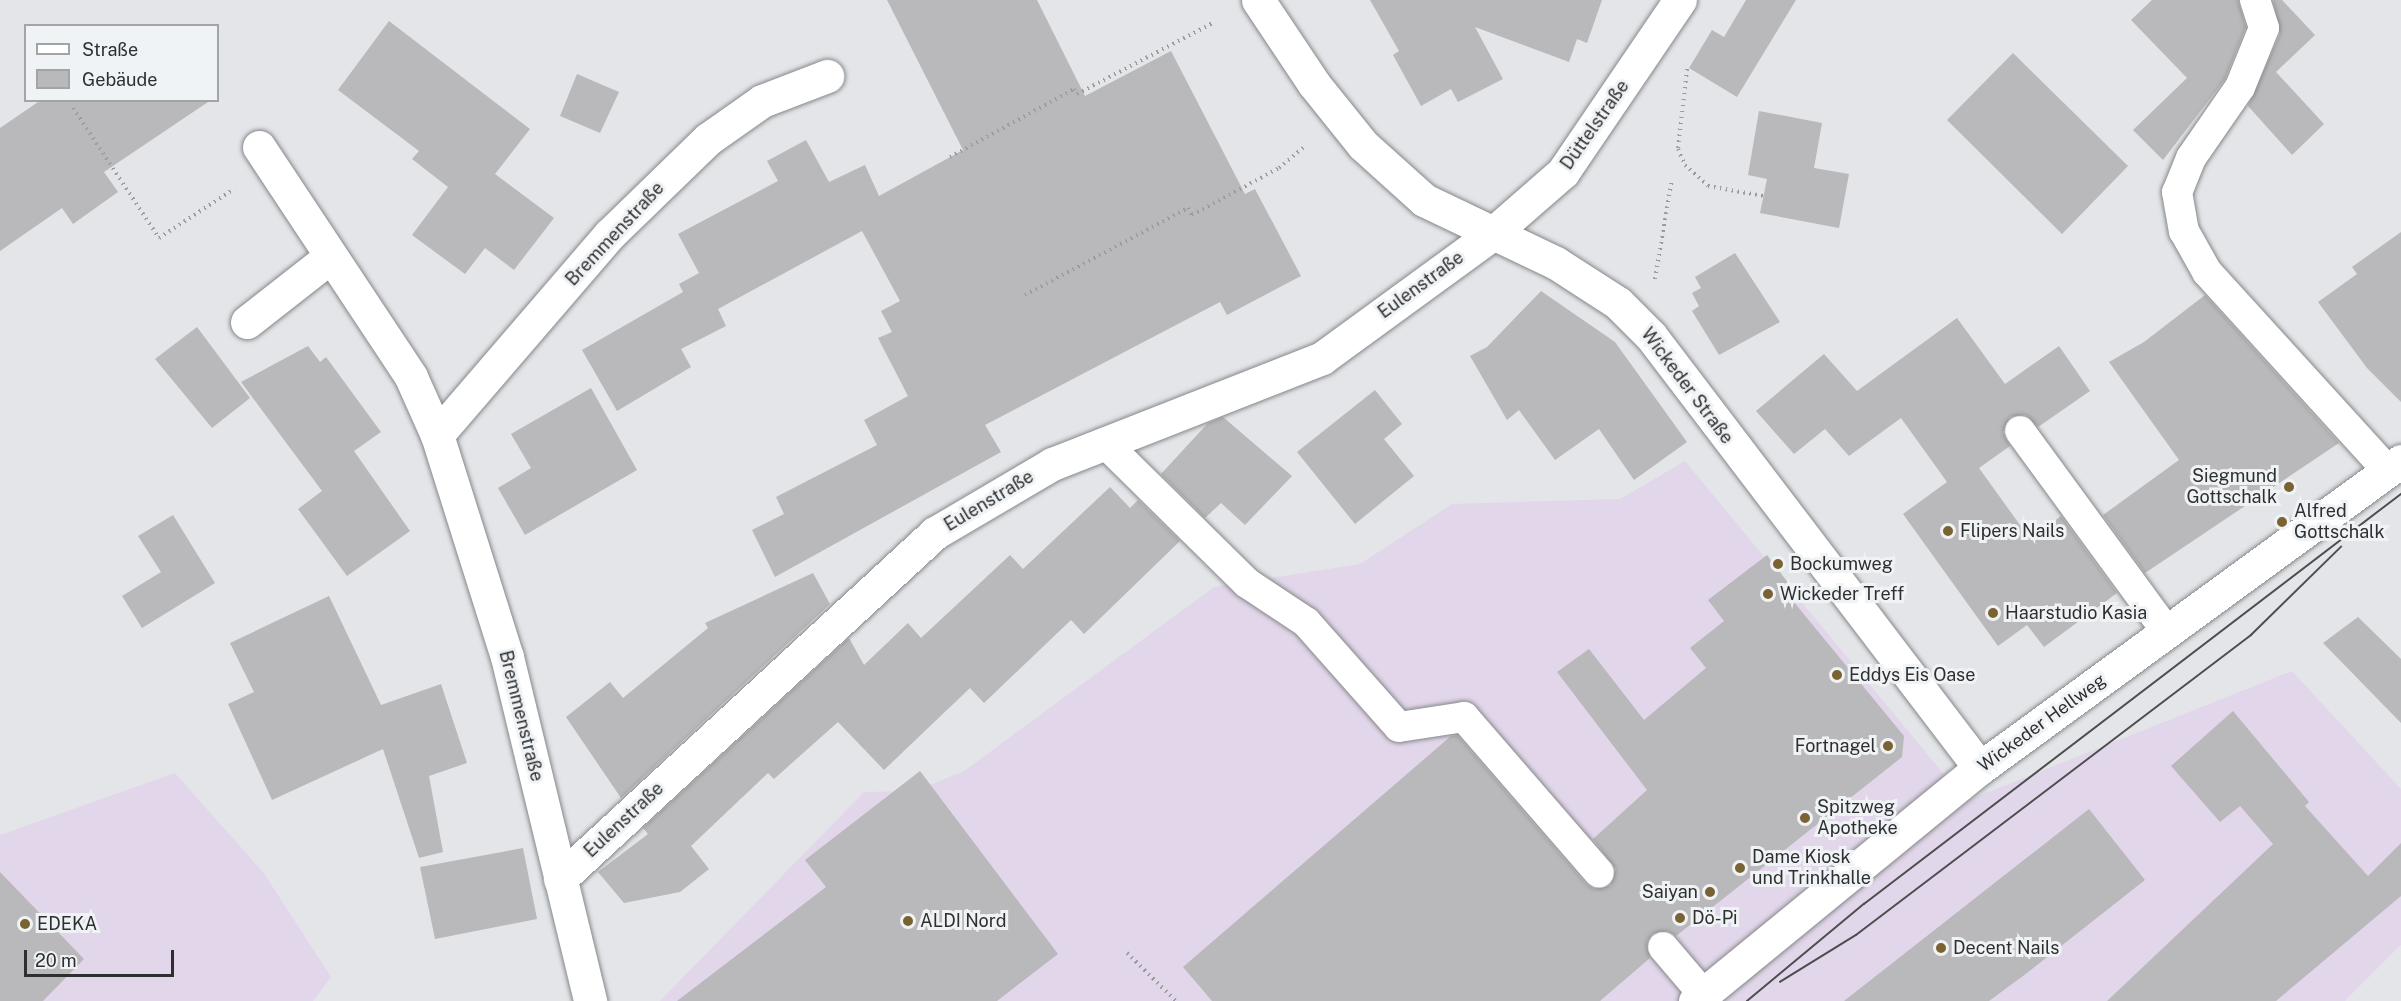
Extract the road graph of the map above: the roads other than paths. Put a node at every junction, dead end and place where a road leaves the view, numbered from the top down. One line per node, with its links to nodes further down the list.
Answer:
1 (1258, 0): 6 (street, Wickeder Straße)
2 (1680, 0): 6 (street, Düttelstraße)
3 (2255, 0): 12 (lane)
4 (826, 76): 10 (street, Bremmenstraße)
5 (265, 156): 7 (street, Bremmenstraße)
6 (1491, 234): 11 (street, Eulenstraße); 14 (street, Wickeder Straße)
7 (330, 257): 8 (street); 10 (street, Bremmenstraße)
8 (247, 322)
9 (2020, 430): 13 (lane)
10 (437, 435): 16 (street, Bremmenstraße)
11 (1105, 443): 15 (lane); 16 (street, Eulenstraße)
12 (2394, 466): 13 (street, Wickeder Hellweg)
13 (2167, 632): 14 (street, Wickeder Hellweg)
14 (1980, 768): 18 (street, Wickeder Hellweg)
15 (1599, 873)
16 (560, 879): 19 (street, Bremmenstraße)
17 (1663, 947): 18 (lane)
18 (1699, 998)
19 (590, 1001)

